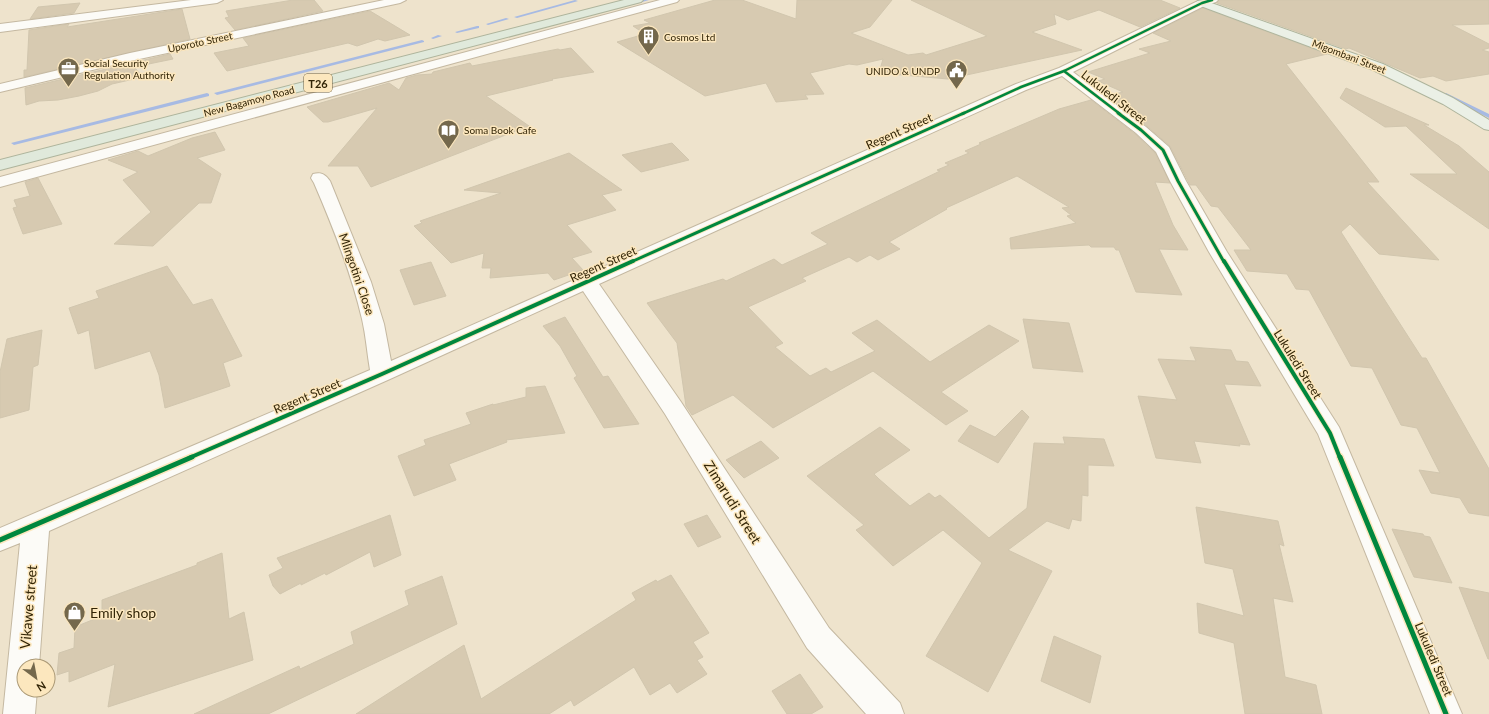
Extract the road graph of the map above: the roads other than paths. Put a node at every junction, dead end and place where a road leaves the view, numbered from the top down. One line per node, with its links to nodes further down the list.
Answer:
1 (217, 0): 7 (street)
2 (400, 0): 10 (street, Uporoto Street)
3 (591, 0): 9 (highway, New Bagamoyo Road / T26)
4 (673, 0): 14 (street)
5 (629, 1): 12 (highway, New Bagamoyo Road / T26)
6 (1207, 1): 8 (street, Regent Street); 11 (main road, Migombani Street)
7 (0, 28)
8 (1064, 71): 15 (street, Regent Street); 21 (street, Lukuledi Street)
9 (288, 77)
10 (0, 88)
11 (1487, 123)
12 (0, 165)
13 (319, 178): 16 (street, Mlingotini Close)
14 (0, 182)
15 (587, 282): 16 (street, Regent Street); 20 (street, Zimarudi Street)
16 (382, 374): 17 (street, Regent Street)
17 (36, 524): 18 (street, Regent Street); 19 (street, Vikawe street)
18 (0, 540)
19 (19, 714)
20 (888, 714)
21 (1446, 714)

